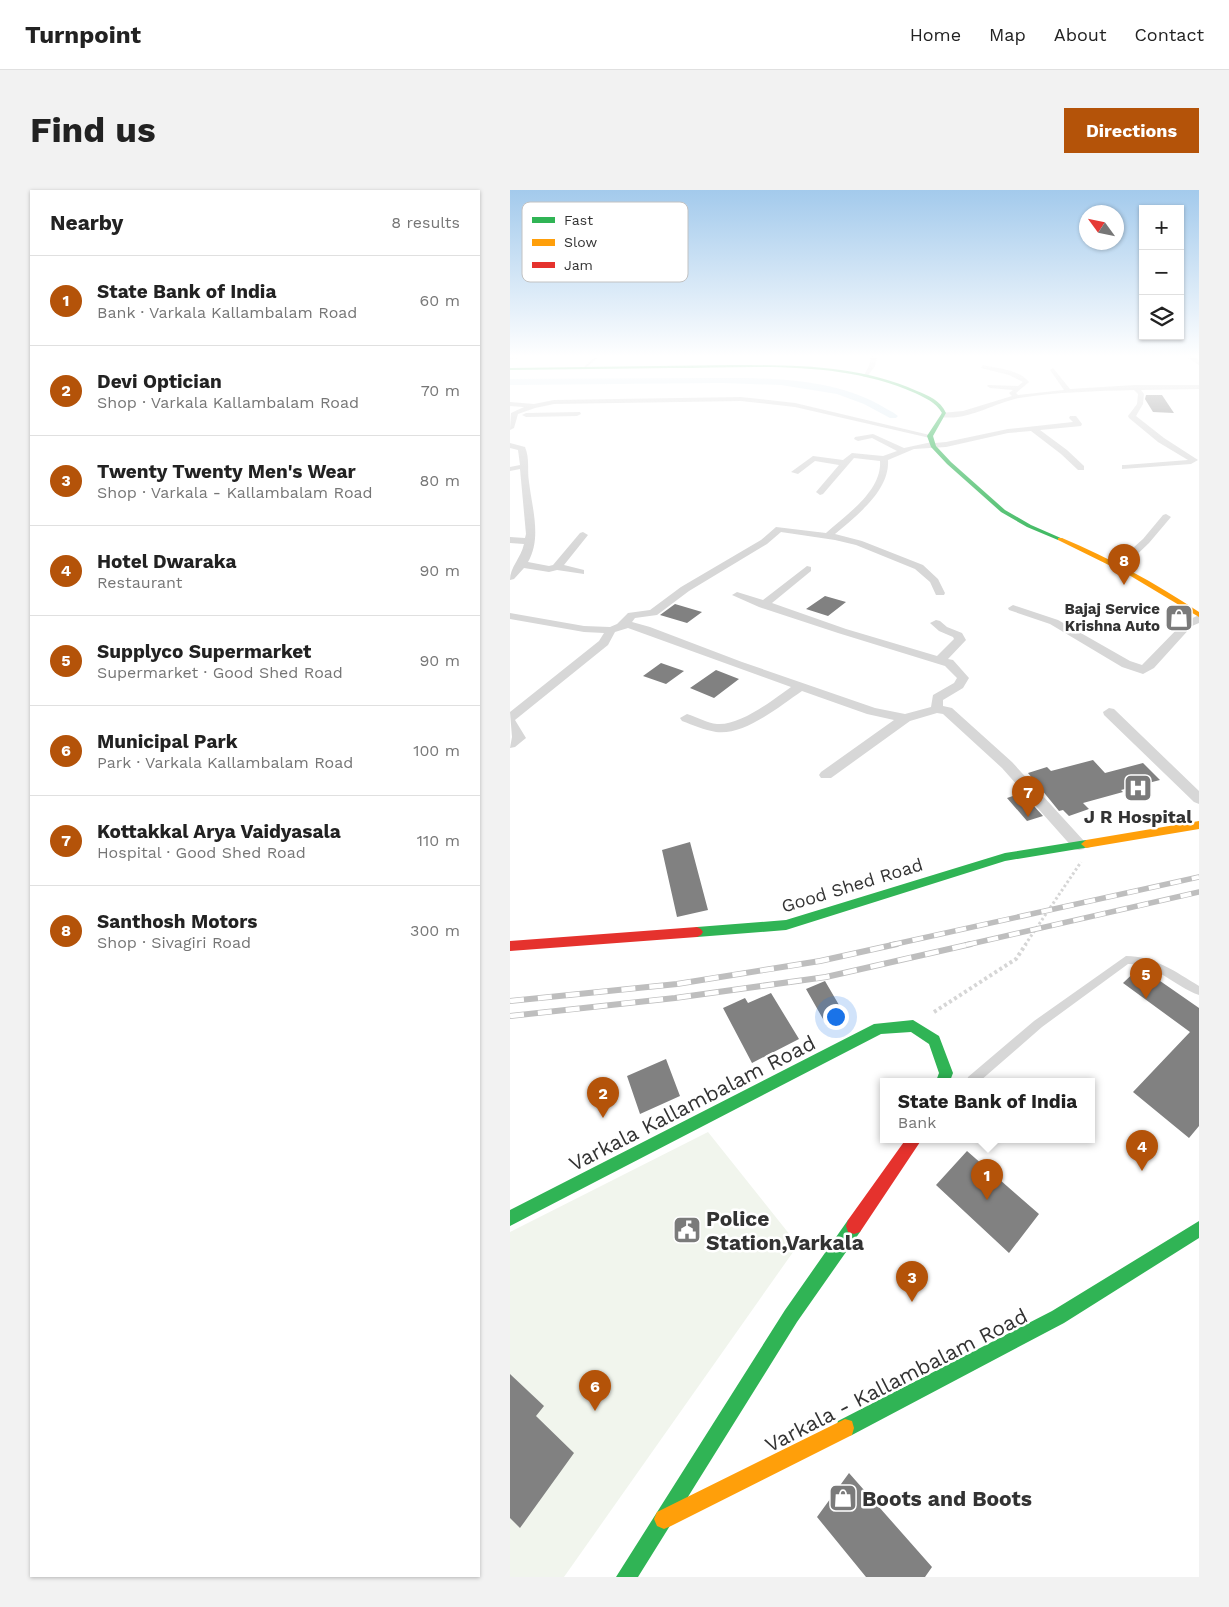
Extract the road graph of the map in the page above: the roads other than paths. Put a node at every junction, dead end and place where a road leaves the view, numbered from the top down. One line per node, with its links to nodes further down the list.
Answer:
1 (853, 421): 7 (street)
2 (941, 421): 7 (main road)
3 (1075, 421): 5 (street)
4 (1138, 421): 11 (street)
5 (1033, 429): 7 (street); 15 (street)
6 (858, 440): 9 (street)
7 (932, 442): 9 (street); 26 (main road)
8 (510, 444): 14 (street)
9 (902, 450): 12 (street)
10 (1199, 454): 11 (street)
11 (1186, 455): 16 (street)
12 (884, 459): 13 (street); 22 (street)
13 (844, 463): 18 (street); 19 (street)
14 (525, 466): 17 (street); 24 (street)
15 (1081, 468)
16 (1125, 468)
17 (510, 469)
18 (795, 472)
19 (820, 492)
20 (1166, 517): 26 (street)
21 (583, 535): 27 (street)
22 (828, 536): 31 (street); 38 (street)
23 (510, 540): 24 (street)
24 (530, 541): 25 (street)
25 (520, 564): 27 (street); 30 (street)
26 (1119, 566): 36 (main road)
27 (557, 567): 29 (street)
28 (806, 569): 33 (street)
29 (580, 572)
30 (510, 577)
31 (940, 593)
32 (737, 595): 33 (street)
33 (763, 605): 39 (street)
34 (1013, 608): 36 (street)
35 (510, 616): 38 (street)
36 (1199, 616)
37 (936, 623): 39 (street)
38 (616, 628): 40 (street); 45 (street)
39 (940, 660): 41 (street)
40 (800, 687): 43 (street); 44 (street)
41 (937, 709): 44 (street); 50 (street)
42 (1109, 712): 48 (street)
43 (687, 718)
44 (906, 718): 47 (street)
45 (510, 720): 46 (street)
46 (510, 744)
47 (826, 775)
48 (1199, 799)
49 (1199, 825): 50 (main road, Good Shed Road)
50 (1079, 845): 51 (main road, Good Shed Road)
51 (510, 946)
52 (1199, 991): 54 (lane)
53 (944, 1078): 56 (main road, Varkala Kallambalam Road)
54 (975, 1078)
55 (912, 1143): 58 (main road)
56 (510, 1218)
57 (1199, 1229): 58 (main road, Varkala - Kallambalam Road)
58 (664, 1519): 59 (main road)
59 (626, 1577)

